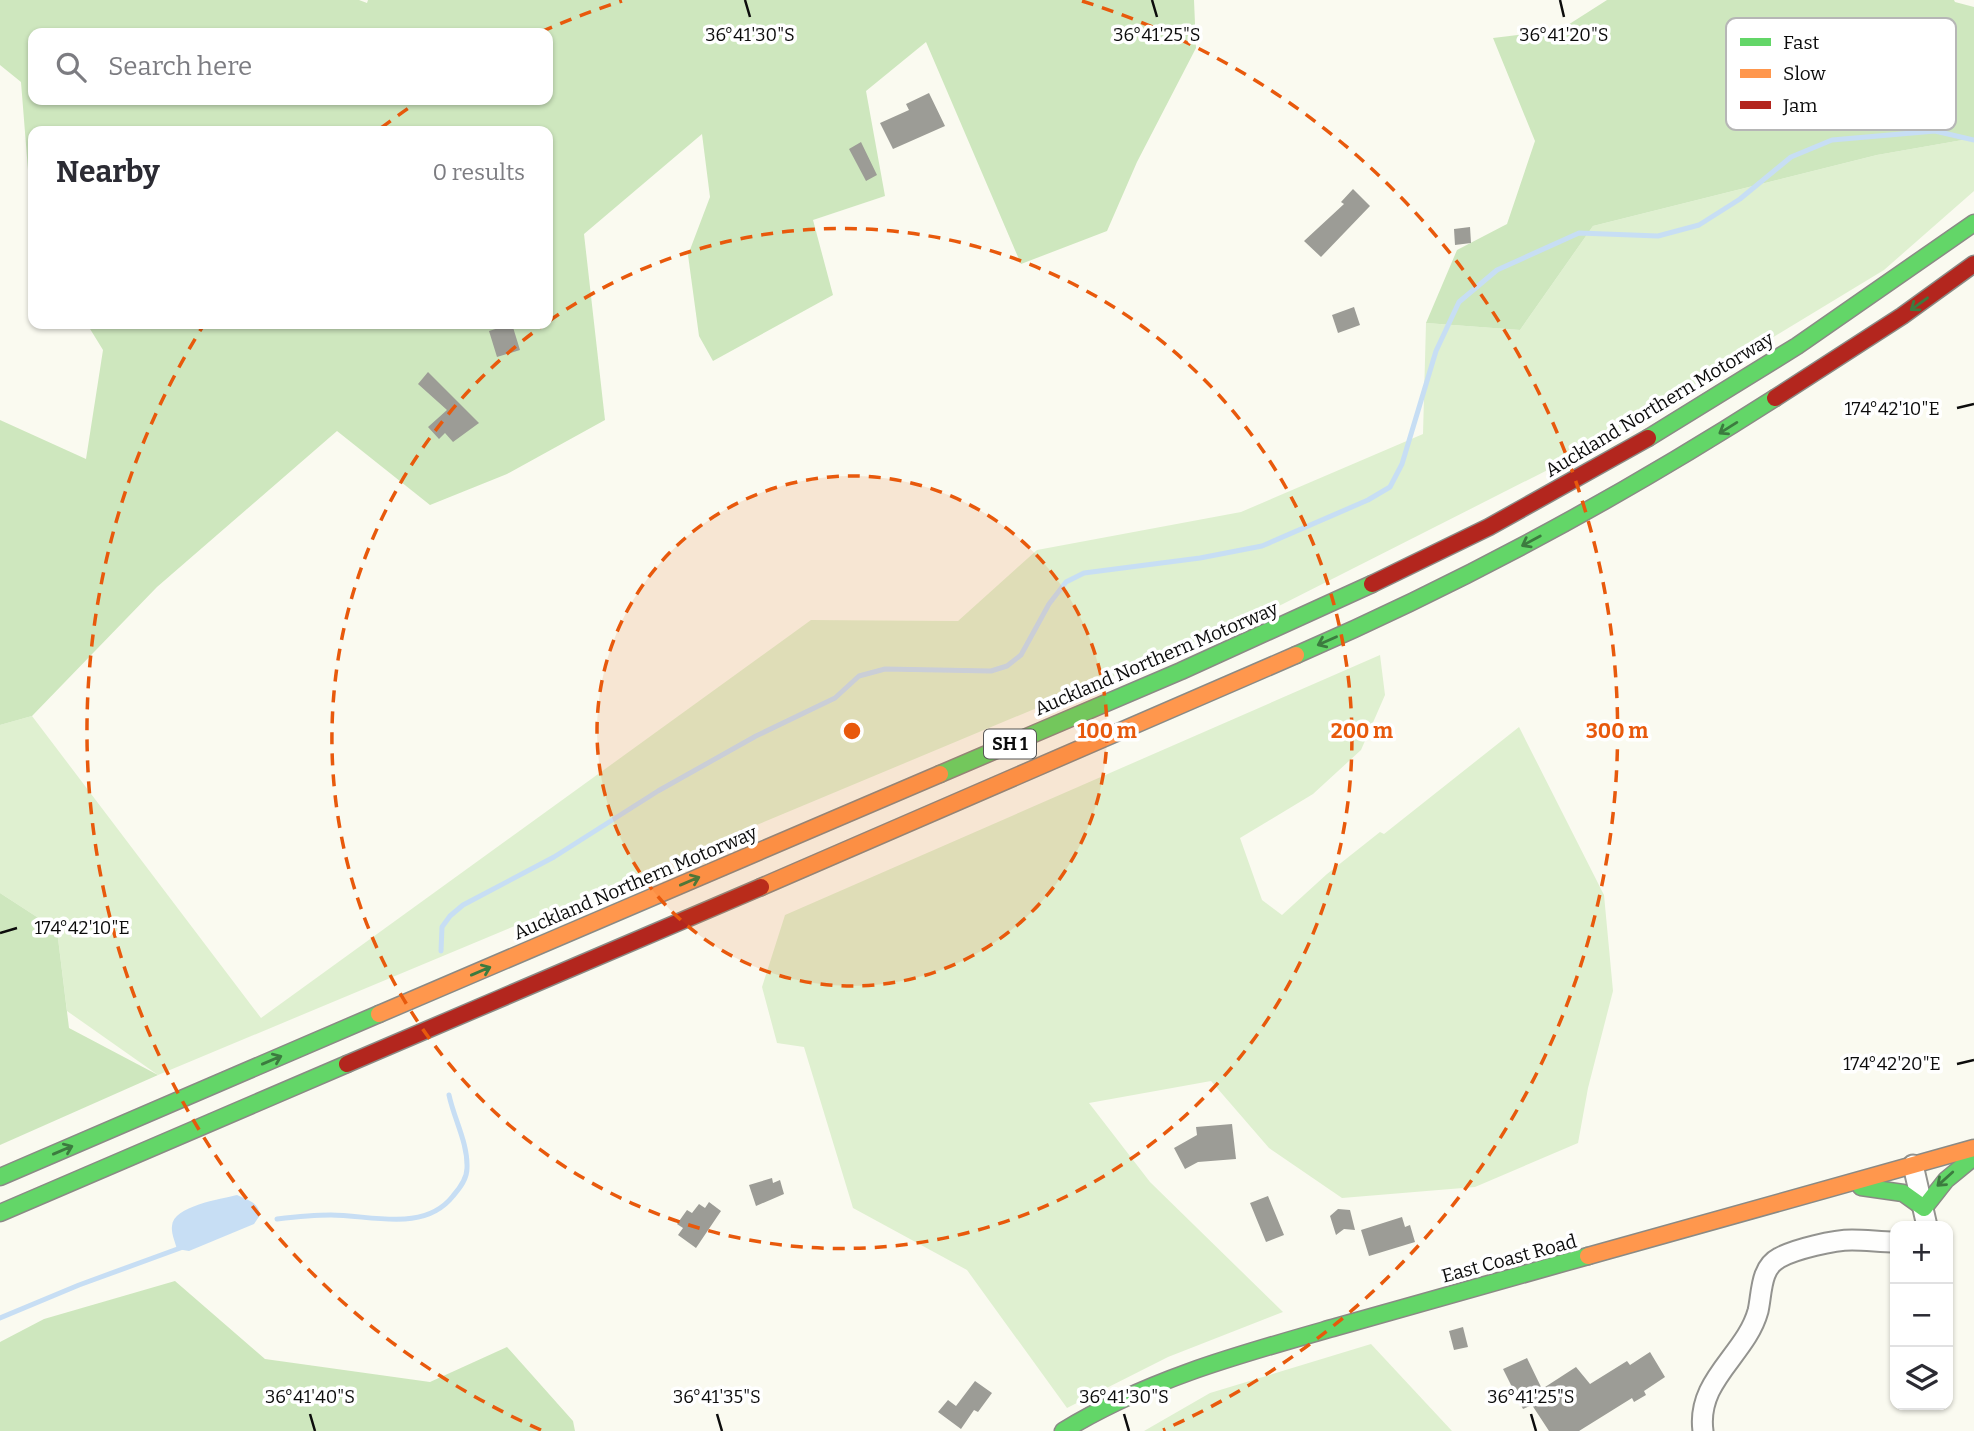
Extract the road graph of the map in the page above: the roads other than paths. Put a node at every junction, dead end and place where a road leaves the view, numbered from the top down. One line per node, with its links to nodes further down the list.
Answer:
1 (1974, 223): 6 (main road, Auckland Northern Motorway / SH 1, one-way to 1)
2 (1974, 264): 8 (main road, SH 1, one-way to 8)
3 (1974, 1148): 5 (main road, East Coast Road)
4 (1974, 1157): 9 (main road, one-way to 9)
5 (1913, 1166): 7 (main road, East Coast Road); 9 (street)
6 (0, 1177)
7 (1841, 1186): 9 (main road); 11 (main road, East Coast Road)
8 (0, 1213)
9 (1926, 1217)
10 (1890, 1242): 12 (street)
11 (1063, 1431)
12 (1703, 1431)

